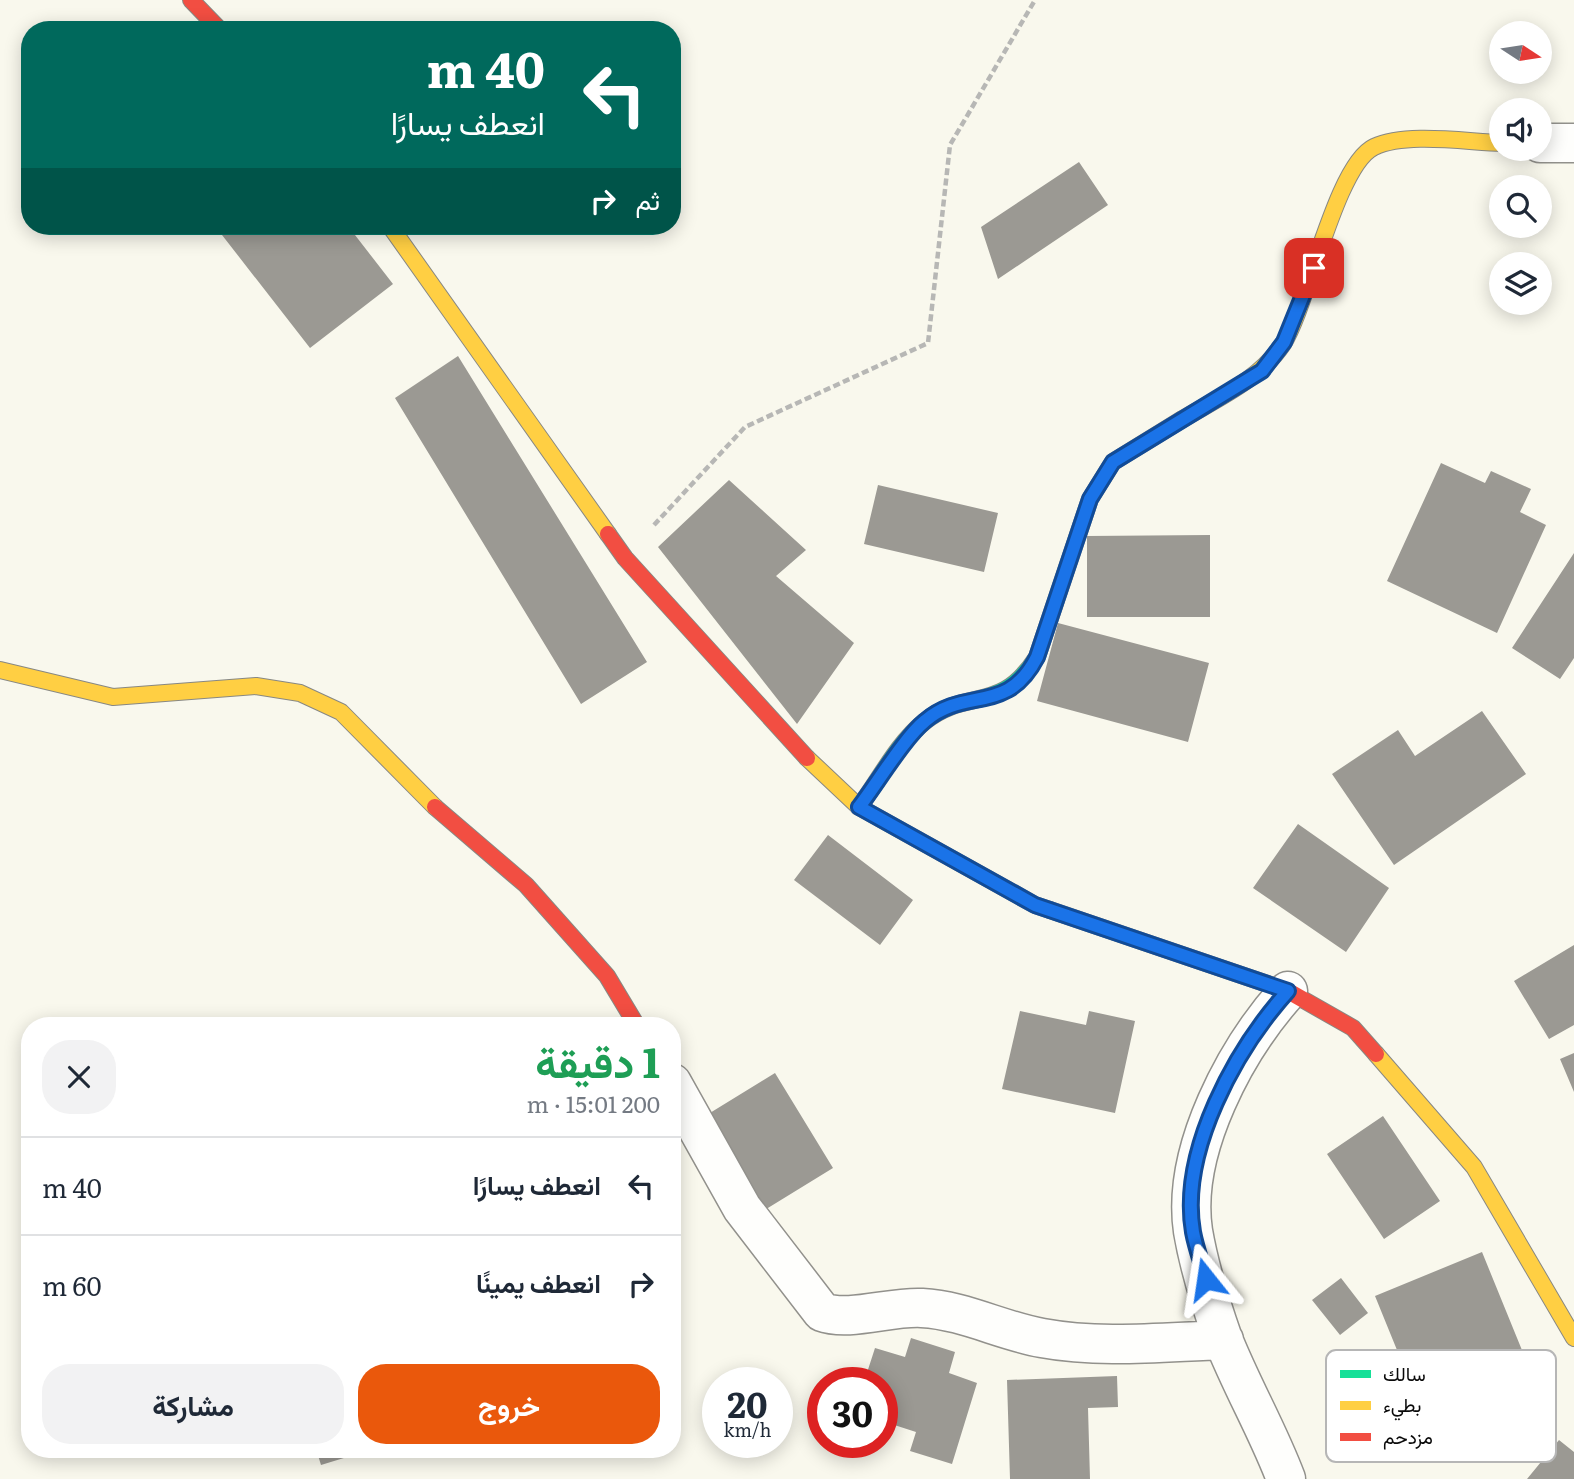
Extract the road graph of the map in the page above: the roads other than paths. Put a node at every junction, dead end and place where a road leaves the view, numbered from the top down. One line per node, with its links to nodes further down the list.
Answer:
1 (191, 0): 2 (street)
2 (211, 21)
3 (1574, 142): 5 (street)
4 (1489, 143): 8 (street)
5 (1552, 143)
6 (396, 235): 8 (street)
7 (0, 670): 10 (street)
8 (859, 807): 9 (street)
9 (1288, 991): 12 (street); 13 (street)
10 (632, 1017)
11 (681, 1099): 13 (street)
12 (1574, 1338)
13 (1224, 1340): 14 (street)
14 (1286, 1479)

